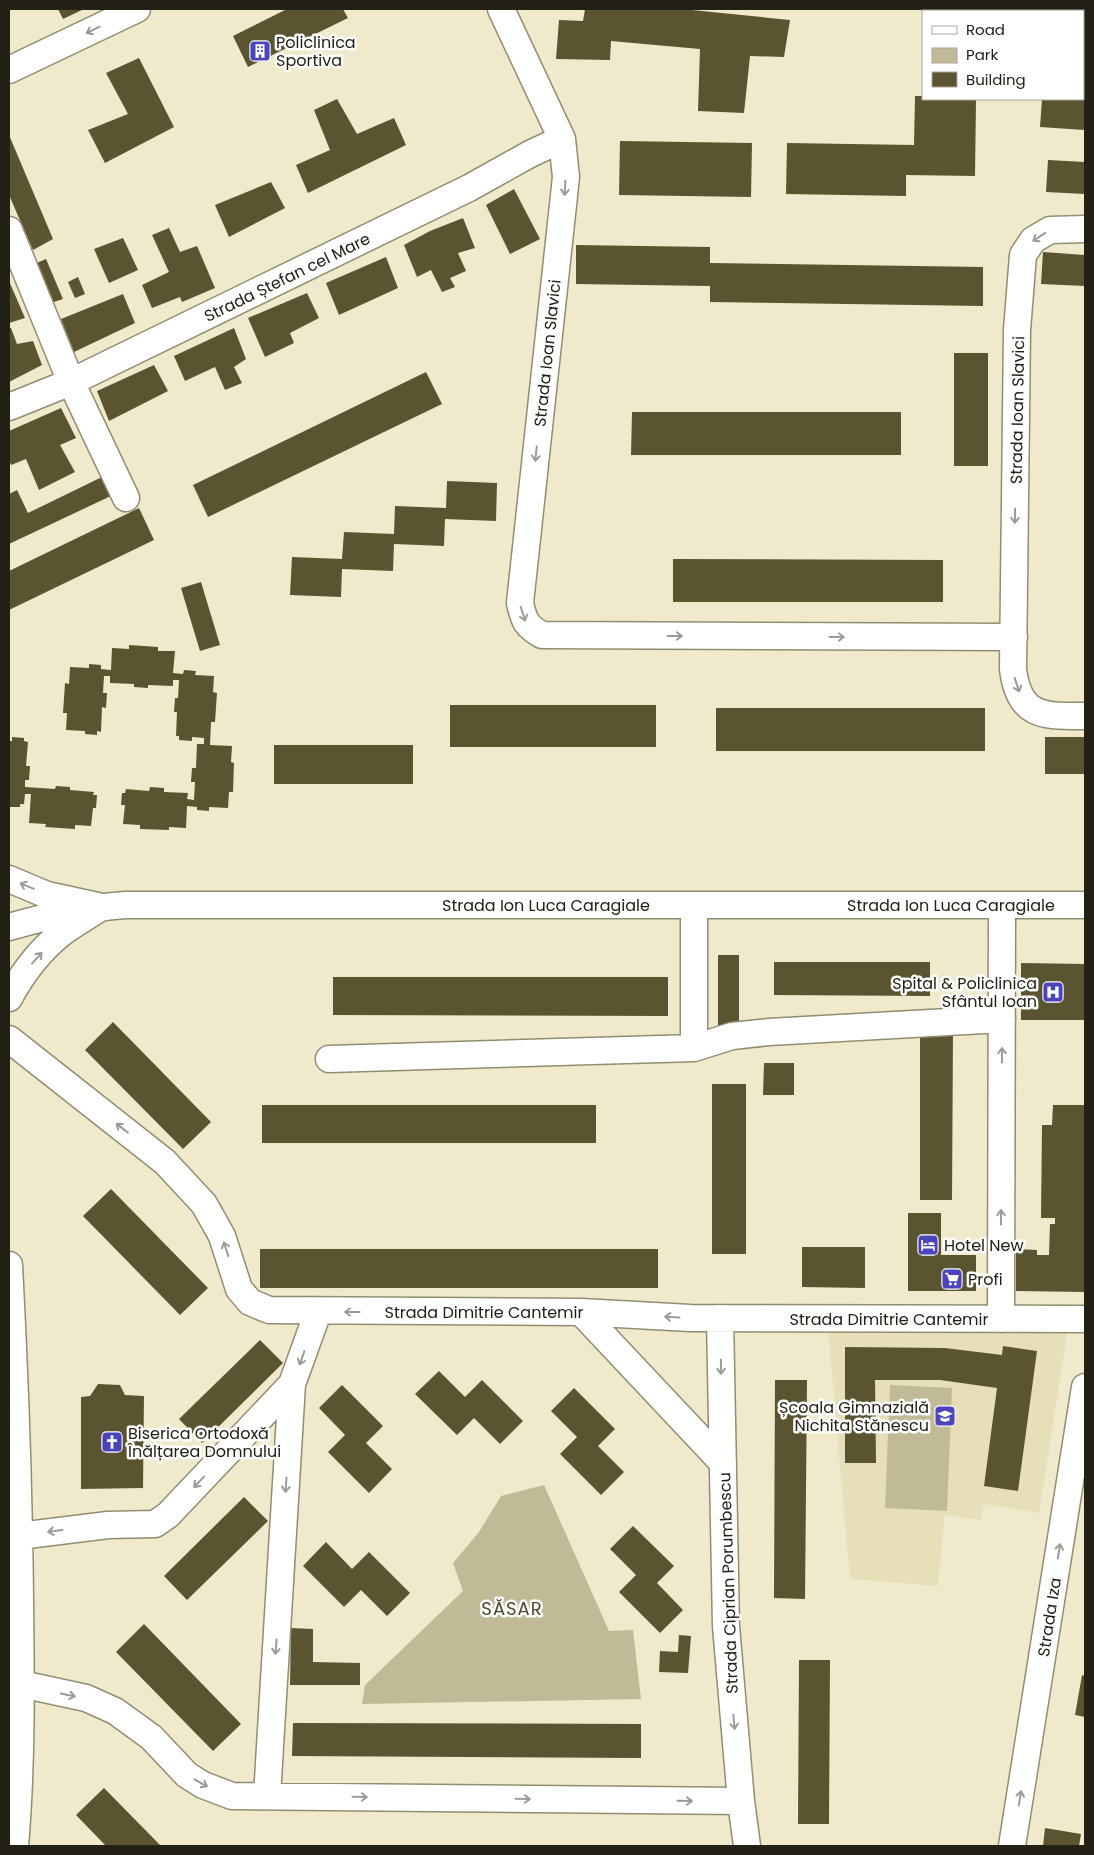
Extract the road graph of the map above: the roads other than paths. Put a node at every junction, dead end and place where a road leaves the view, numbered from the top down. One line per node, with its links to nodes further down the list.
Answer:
1 (500, 9): 4 (street, Strada Ioan Slavici)
2 (130, 10): 3 (street, one-way to 3)
3 (9, 70)
4 (562, 139): 7 (street, Strada Ștefan cel Mare); 10 (street, Strada Ioan Slavici, one-way to 10)
5 (1085, 229): 10 (street, Strada Ioan Slavici, one-way to 10)
6 (9, 230): 7 (street)
7 (72, 382): 8 (street, Strada Ștefan cel Mare); 9 (street)
8 (9, 407)
9 (126, 498)
10 (1014, 637): 11 (street, Strada Ioan Slavici, one-way to 11)
11 (1085, 716)
12 (9, 879): 16 (street, one-way to 12)
13 (694, 905): 14 (street, Strada Ion Luca Caragiale); 16 (street, Strada Ion Luca Caragiale); 21 (street)
14 (1002, 905): 15 (street, Strada Ion Luca Caragiale); 19 (street)
15 (1085, 905)
16 (102, 907): 17 (street, Strada Ion Luca Caragiale); 18 (street, one-way to 16)
17 (9, 927)
18 (9, 998)
19 (1002, 1019): 21 (street); 27 (street, one-way to 19)
20 (9, 1039): 24 (street, Strada Dimitrie Cantemir, one-way to 20)
21 (694, 1048): 22 (street)
22 (329, 1059)
23 (9, 1265): 32 (street)
24 (318, 1312): 25 (street, Strada Dimitrie Cantemir, one-way to 24); 29 (street, one-way to 29)
25 (581, 1312): 26 (street, Strada Dimitrie Cantemir, one-way to 25); 31 (street)
26 (720, 1318): 27 (street, Strada Dimitrie Cantemir); 31 (street, Strada Ciprian Porumbescu, one-way to 31)
27 (1001, 1319): 28 (street, Strada Dimitrie Cantemir)
28 (1085, 1319)
29 (292, 1384): 32 (street, one-way to 32); 34 (street, one-way to 34)
30 (1085, 1387): 38 (street, Strada Iza, one-way to 30)
31 (723, 1463): 35 (street, Strada Ciprian Porumbescu, one-way to 35)
32 (19, 1536): 33 (street)
33 (21, 1684): 34 (street, one-way to 34); 36 (street)
34 (267, 1796): 35 (street, one-way to 35)
35 (741, 1801): 37 (street, Strada Ciprian Porumbescu)
36 (15, 1846)
37 (747, 1846)
38 (1012, 1846)

